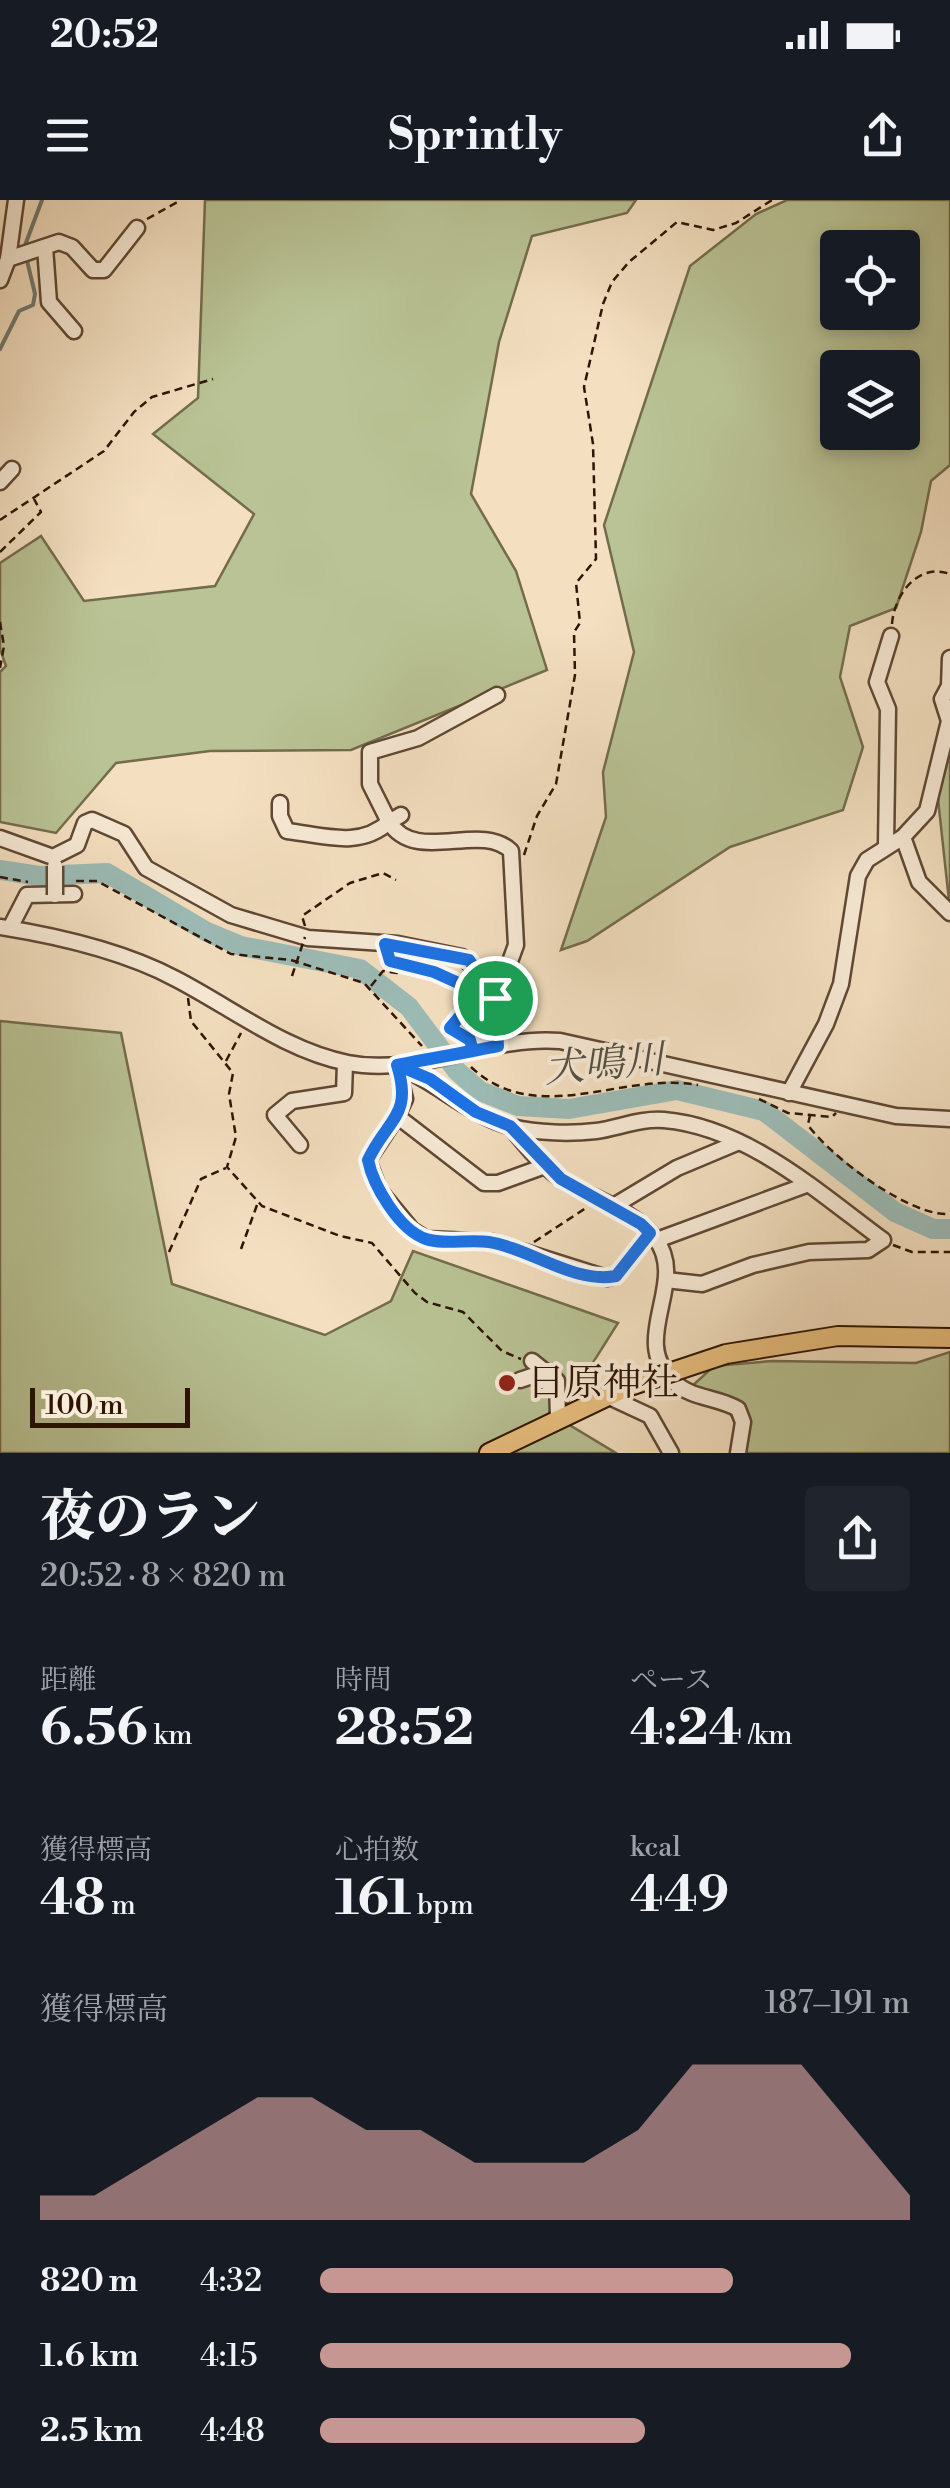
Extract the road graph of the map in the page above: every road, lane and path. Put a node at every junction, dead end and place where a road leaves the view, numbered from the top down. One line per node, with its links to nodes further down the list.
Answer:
1 (16, 200): 6 (street)
2 (180, 200): 4 (path)
3 (772, 200): 29 (path)
4 (137, 228): 5 (street)
5 (45, 246): 6 (street); 8 (street)
6 (19, 256): 7 (street)
7 (0, 280)
8 (74, 331)
9 (213, 379): 12 (path)
10 (12, 468): 11 (street)
11 (0, 482)
12 (33, 498): 13 (path); 14 (path)
13 (0, 520)
14 (0, 552)
15 (950, 574): 17 (path)
16 (0, 622): 19 (path)
17 (892, 636): 25 (street)
18 (950, 658): 23 (street)
19 (0, 668)
20 (497, 695): 22 (street)
21 (280, 804): 22 (street)
22 (395, 818): 43 (street)
23 (904, 837): 25 (street); 35 (street)
24 (0, 838): 26 (street)
25 (886, 846): 52 (street)
26 (20, 848): 27 (street); 28 (street)
27 (67, 852): 28 (street); 37 (street)
28 (55, 866): 34 (street, bridge)
29 (524, 868)
30 (0, 877): 32 (path)
31 (396, 880): 37 (path)
32 (39, 884)
33 (73, 888): 34 (street); 41 (path)
34 (56, 895): 36 (street)
35 (950, 913)
36 (5, 927): 42 (street)
37 (305, 938): 38 (street); 40 (path, bridge)
38 (385, 944): 39 (path); 43 (street)
39 (395, 962): 41 (path); 47 (path)
40 (292, 976)
41 (370, 987): 46 (path)
42 (192, 988): 44 (street); 48 (path)
43 (495, 998): 45 (street)
44 (248, 1019): 48 (path); 49 (street)
45 (498, 1046): 47 (street); 52 (street)
46 (424, 1052): 47 (street); 50 (street)
47 (472, 1059): 51 (path)
48 (226, 1062): 62 (path)
49 (345, 1062): 50 (street); 60 (street)
50 (397, 1065): 56 (street); 58 (street)
51 (710, 1088)
52 (789, 1092): 54 (street)
53 (749, 1095): 55 (path)
54 (844, 1105): 55 (path); 57 (street)
55 (810, 1114): 67 (path)
56 (397, 1116): 61 (street); 73 (street)
57 (950, 1118)
58 (510, 1126): 59 (street); 61 (street)
59 (738, 1142): 63 (street); 66 (street)
60 (300, 1145)
61 (546, 1166): 64 (street)
62 (227, 1167): 65 (path); 71 (path)
63 (806, 1185): 68 (street); 69 (street)
64 (595, 1198): 66 (street); 73 (path)
65 (258, 1203): 70 (path); 76 (path)
66 (612, 1207): 68 (street)
67 (950, 1214)
68 (653, 1236): 73 (street); 74 (street)
69 (884, 1240): 72 (path); 74 (street)
70 (241, 1250)
71 (169, 1252)
72 (950, 1252)
73 (524, 1254)
74 (666, 1280): 83 (street)
75 (950, 1338): 79 (main road, bridge)
76 (532, 1362): 78 (street)
77 (520, 1380): 78 (street)
78 (558, 1394): 80 (street)
79 (607, 1396): 80 (main road); 82 (street)
80 (558, 1418): 81 (main road)
81 (489, 1453)
82 (672, 1453)
83 (738, 1453)

